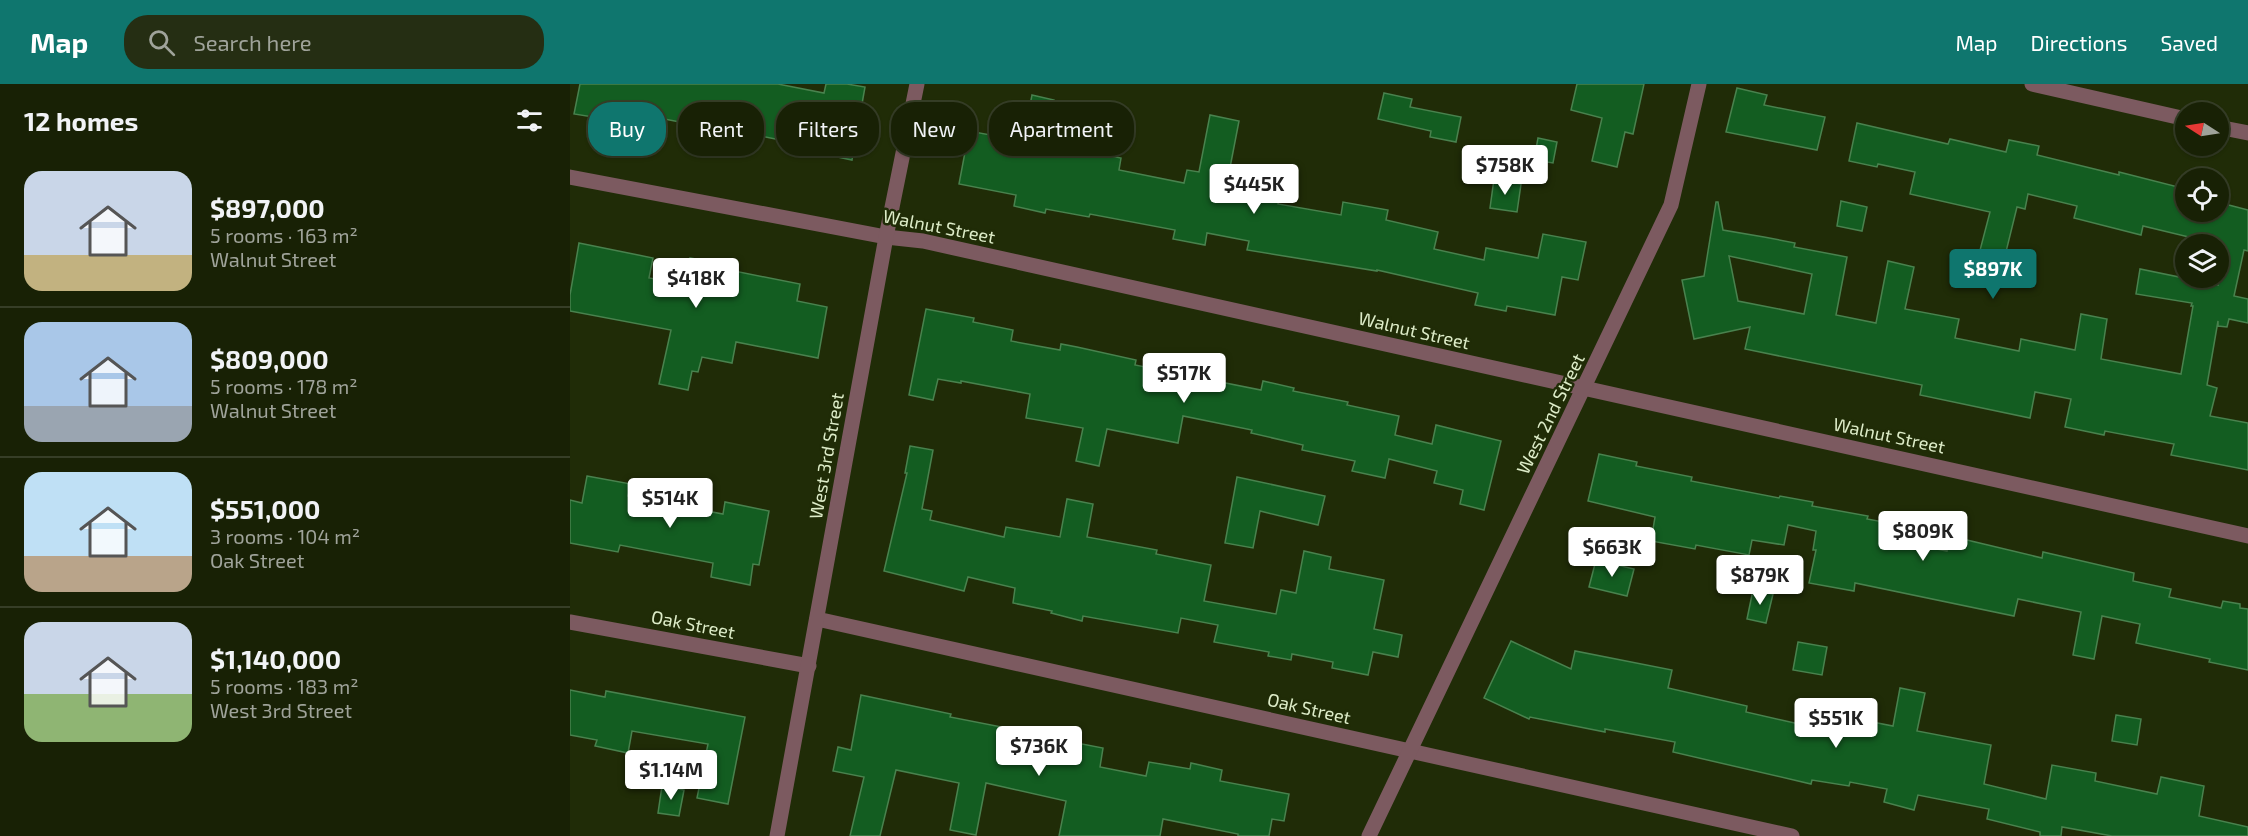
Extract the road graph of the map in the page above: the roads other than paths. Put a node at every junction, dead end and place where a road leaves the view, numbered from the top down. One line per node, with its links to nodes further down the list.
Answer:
1 (917, 84): 8 (street, West 3rd Street)
2 (1699, 84): 9 (street, West 2nd Street)
3 (2032, 84): 4 (street)
4 (2175, 116)
5 (2229, 130): 6 (street)
6 (2248, 134)
7 (570, 177): 8 (street, Walnut Street)
8 (886, 237): 9 (street, Walnut Street); 11 (street, West 3rd Street)
9 (1585, 389): 10 (street, Walnut Street); 14 (street, West 2nd Street)
10 (2248, 536)
11 (817, 620): 13 (street, West 3rd Street); 14 (street, Oak Street)
12 (570, 622): 13 (street, Oak Street)
13 (809, 666): 15 (street, West 3rd Street)
14 (1410, 751): 16 (street, West 2nd Street); 17 (street, Oak Street)
15 (777, 836)
16 (1369, 836)
17 (1792, 836)

